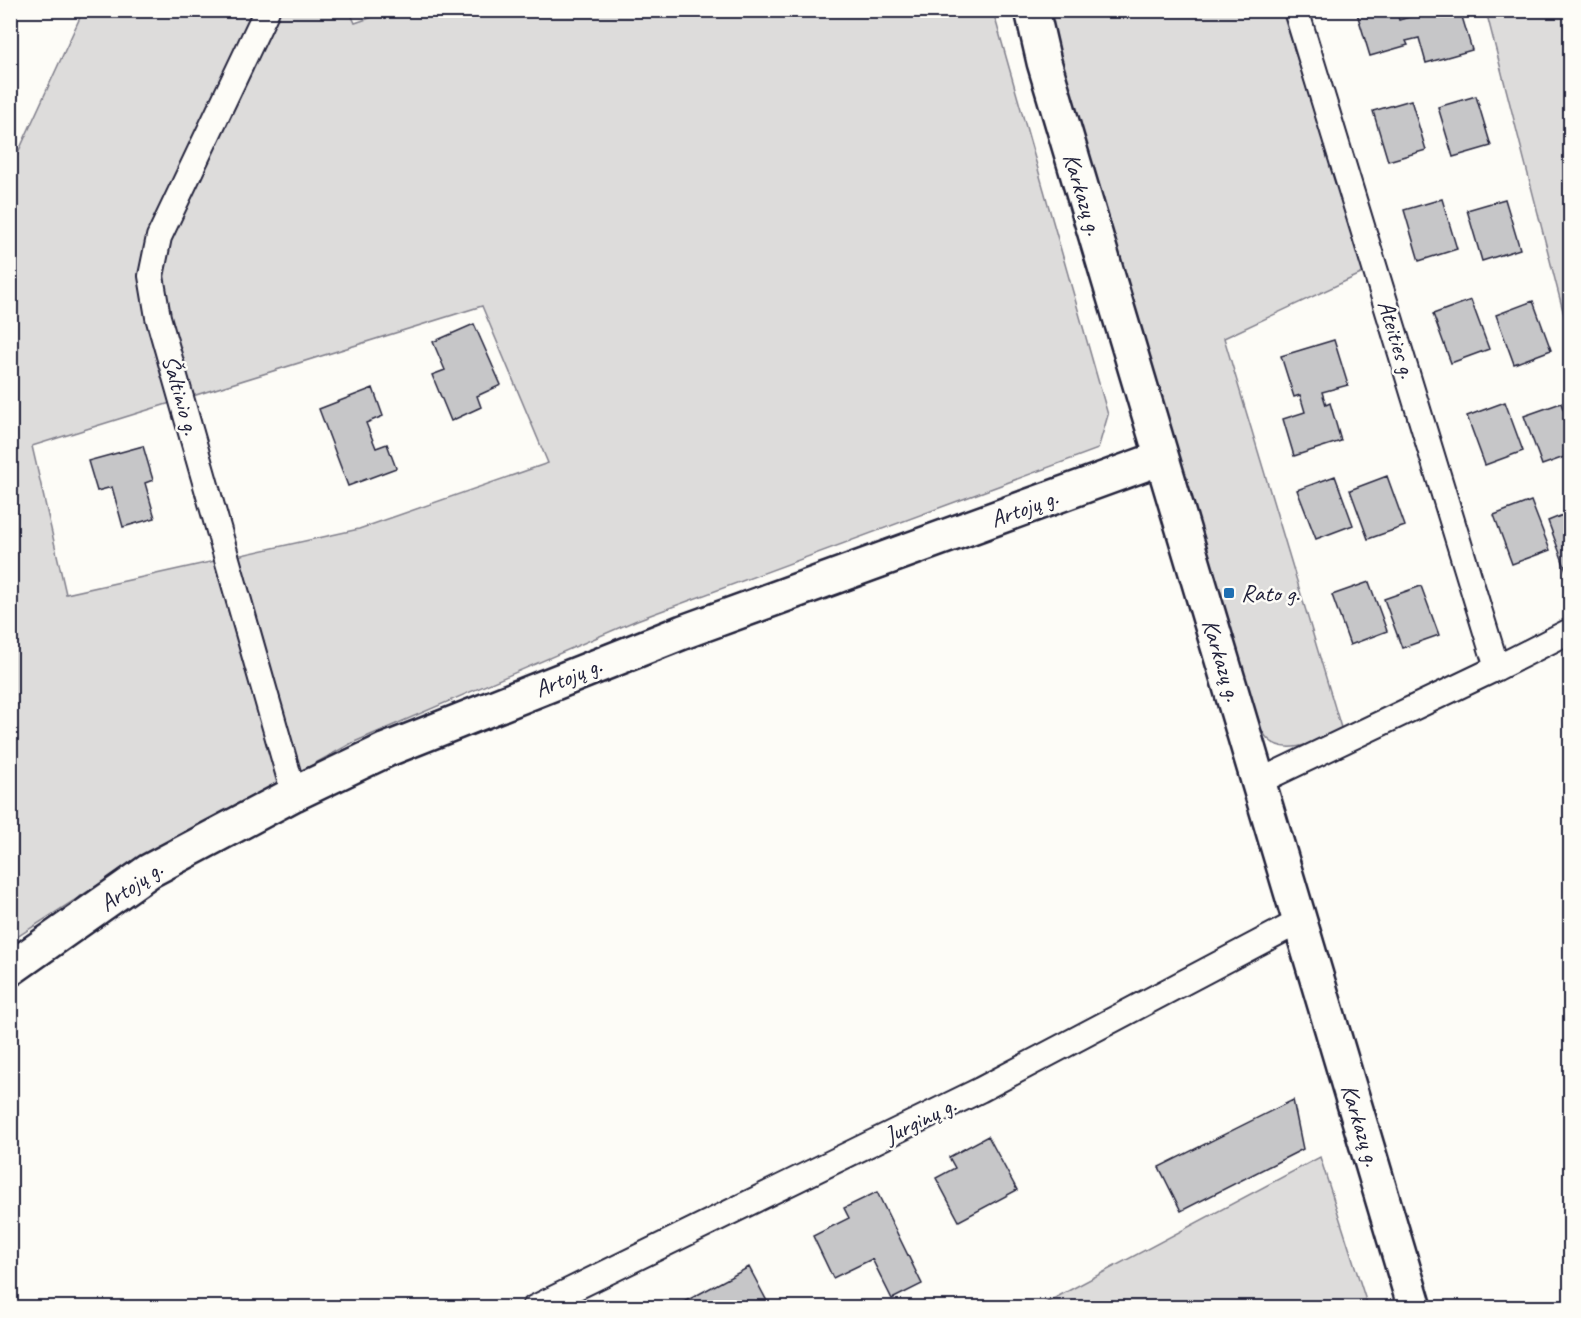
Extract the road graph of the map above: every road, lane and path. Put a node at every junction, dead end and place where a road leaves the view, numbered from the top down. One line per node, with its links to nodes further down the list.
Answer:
1 (267, 10): 8 (street, Šaltinio g.)
2 (1032, 10): 4 (main road, Karkazų g.)
3 (1296, 10): 6 (street, Ateities g.)
4 (1161, 458): 7 (main road, Karkazų g.); 8 (main road, Artojų g.)
5 (1570, 631): 6 (street)
6 (1497, 668): 7 (street)
7 (1258, 782): 9 (main road, Karkazų g.)
8 (294, 794): 10 (main road, Artojų g.)
9 (1300, 921): 11 (street, Jurginų g.); 12 (main road, Karkazų g.)
10 (10, 969)
11 (534, 1308)
12 (1415, 1308)

